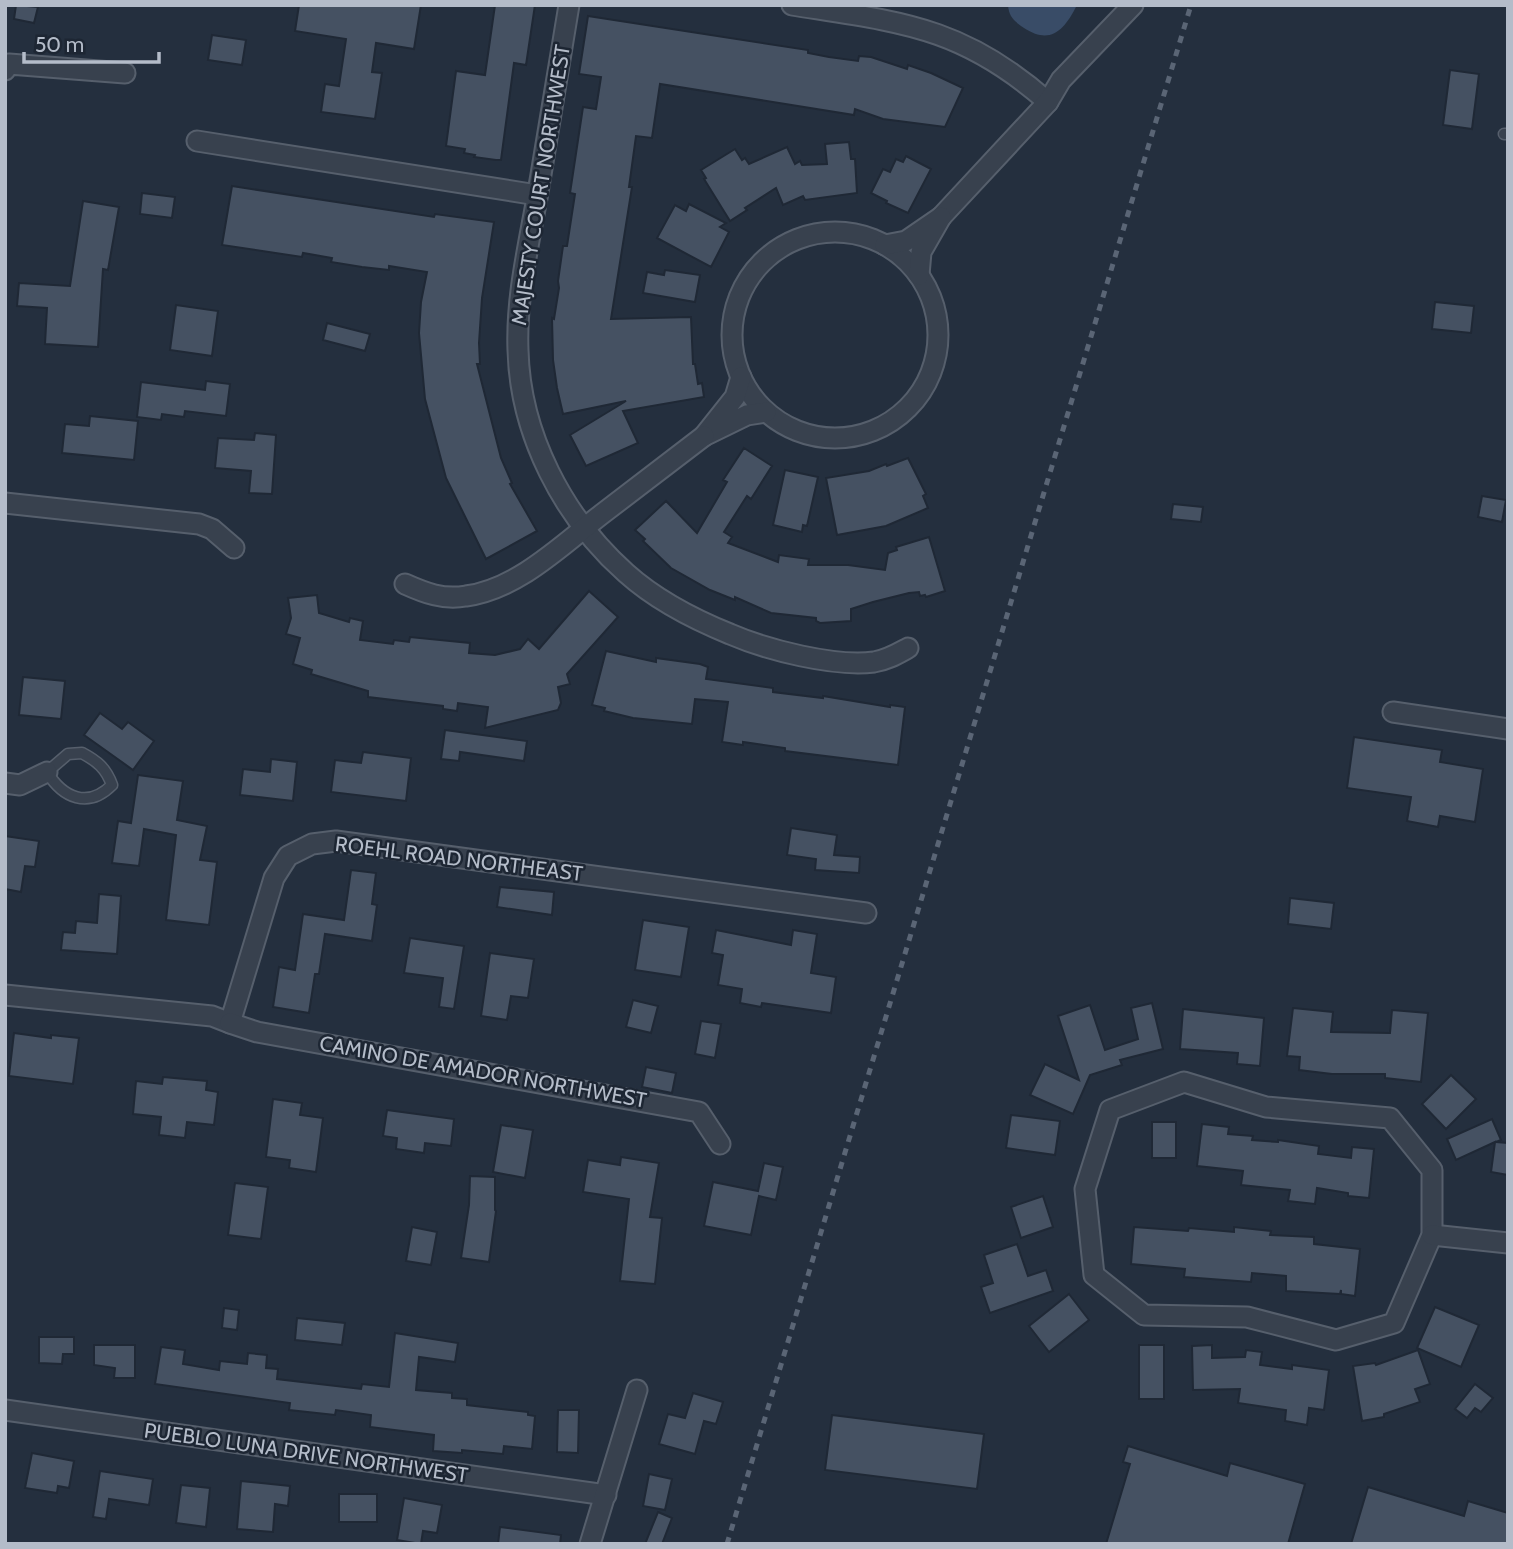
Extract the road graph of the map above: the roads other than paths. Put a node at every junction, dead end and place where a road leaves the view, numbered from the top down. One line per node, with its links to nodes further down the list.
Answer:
1 (569, 5): 8 (street, MAJESTY COURT NORTHWEST)
2 (792, 5): 6 (street)
3 (1133, 5): 6 (street)
4 (5, 70): 5 (street)
5 (125, 74)
6 (1048, 102): 9 (street)
7 (197, 141): 8 (street)
8 (537, 195): 16 (street, MAJESTY COURT NORTHWEST)
9 (941, 217): 10 (street); 11 (street)
10 (885, 245): 11 (street); 12 (street)
11 (919, 275): 13 (street)
12 (741, 377): 13 (street); 14 (street)
13 (766, 412): 14 (street)
14 (704, 436): 16 (street)
15 (5, 503): 17 (street)
16 (584, 528): 18 (street); 19 (street, MAJESTY COURT NORTHWEST)
17 (234, 548)
18 (405, 584)
19 (908, 648)
20 (1393, 712): 21 (street)
21 (1508, 729)
22 (47, 772): 22 (lane); 23 (street)
23 (5, 783)
24 (866, 912): 26 (street, ROEHL ROAD NORTHEAST)
25 (5, 995): 26 (street)
26 (230, 1023): 27 (street, CAMINO DE AMADOR NORTHWEST)
27 (720, 1144)
28 (1432, 1235): 28 (street); 29 (street)
29 (1508, 1243)
30 (638, 1390): 32 (street)
31 (5, 1410): 32 (street, PUEBLO LUNA DRIVE NORTHWEST)
32 (606, 1495): 33 (street)
33 (590, 1544)

